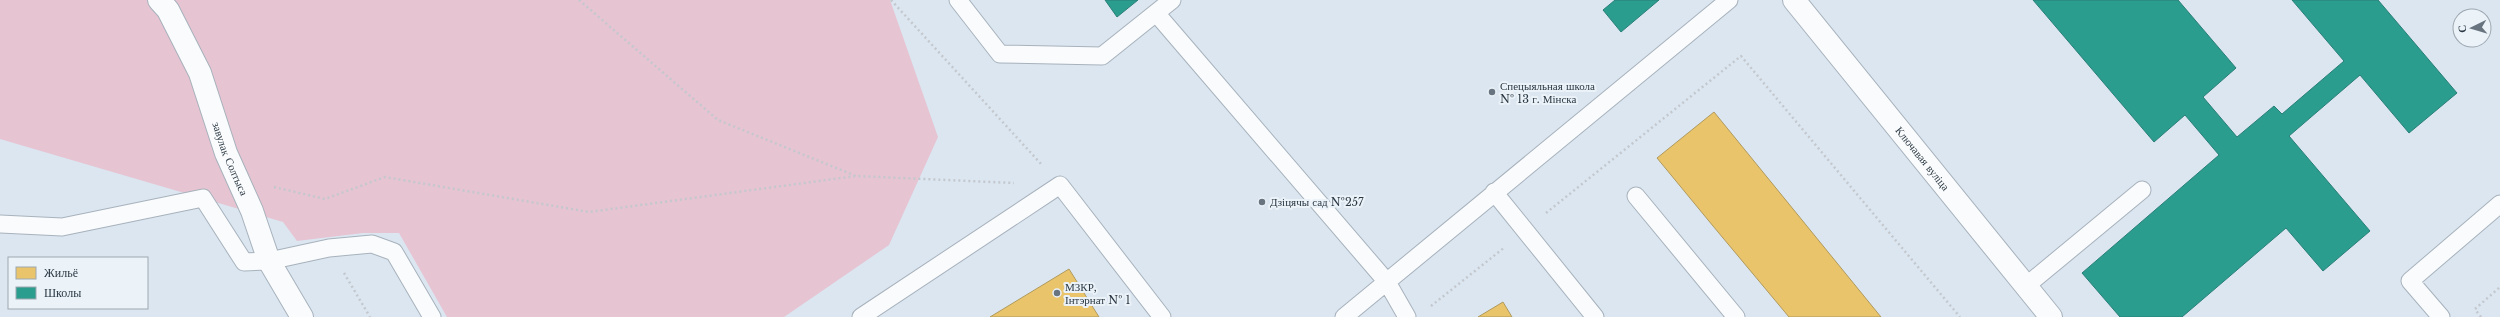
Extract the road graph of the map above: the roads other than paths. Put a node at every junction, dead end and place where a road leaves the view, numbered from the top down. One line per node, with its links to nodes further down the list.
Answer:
1 (159, 0): 12 (street, завулак Солтыса)
2 (958, 0): 6 (lane)
3 (1172, 0): 6 (lane)
4 (1728, 0): 8 (lane)
5 (1794, 0): 14 (street, Ключавая вуліца)
6 (1156, 13): 13 (lane)
7 (2142, 190): 14 (lane)
8 (1494, 192): 13 (lane); 21 (lane)
9 (1636, 196): 22 (lane)
10 (2500, 204): 24 (lane)
11 (0, 224): 12 (lane)
12 (269, 261): 15 (street, завулак Солтыса); 16 (lane)
13 (1387, 282): 19 (lane); 20 (lane)
14 (2026, 286): 23 (street, Ключавая вуліца)
15 (302, 317)
16 (432, 317)
17 (861, 317): 18 (lane)
18 (1162, 317)
19 (1344, 317)
20 (1407, 317)
21 (1595, 317)
22 (1736, 317)
23 (2051, 317)
24 (2441, 317)

